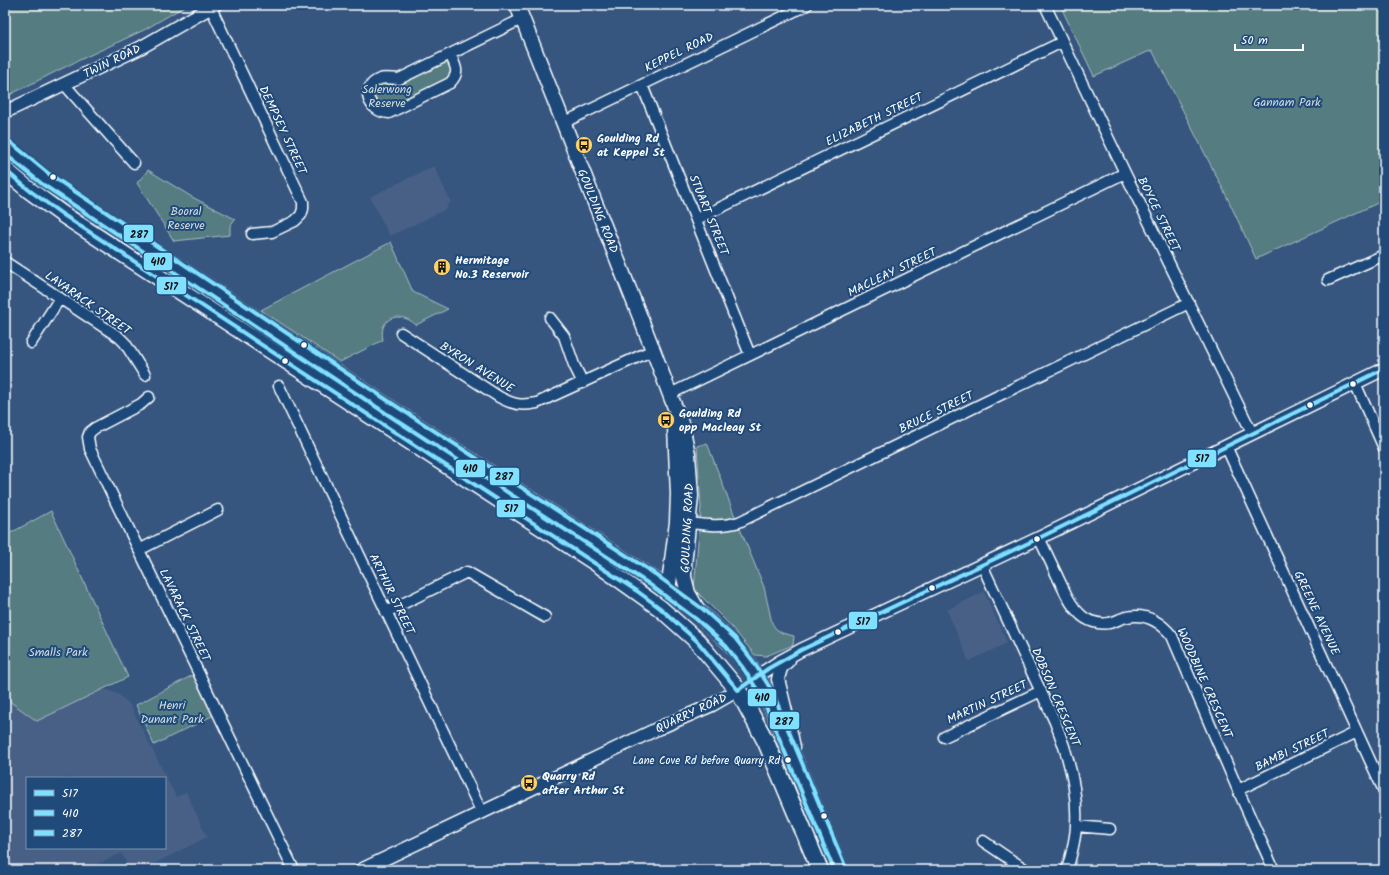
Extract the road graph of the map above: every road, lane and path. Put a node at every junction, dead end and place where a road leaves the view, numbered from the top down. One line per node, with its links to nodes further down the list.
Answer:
1 (517, 5): 5 (main road, GOULDING ROAD)
2 (807, 5): 9 (street, KEPPEL ROAD)
3 (1045, 5): 6 (street, BOYCE STREET)
4 (213, 6): 8 (street, TWIN ROAD); 17 (street, DEMPSEY STREET)
5 (522, 19): 7 (street); 11 (main road, GOULDING ROAD)
6 (1062, 42): 15 (street, BOYCE STREET); 16 (street, ELIZABETH STREET)
7 (450, 54): 7 (street)
8 (64, 84): 10 (street, TWIN ROAD); 13 (street)
9 (642, 85): 11 (street, KEPPEL ROAD); 16 (street, STUART STREET)
10 (5, 112)
11 (563, 123): 26 (main road, GOULDING ROAD)
12 (5, 146): 43 (highway)
13 (134, 163)
14 (5, 170): 47 (highway)
15 (1125, 173): 22 (street, BOYCE STREET); 27 (street, MACLEAY STREET)
16 (697, 219): 27 (street, STUART STREET)
17 (252, 234)
18 (1384, 255): 20 (street)
19 (5, 262): 21 (street, LAVARACK STREET)
20 (1328, 280)
21 (60, 298): 25 (street); 29 (street, LAVARACK STREET)
22 (1189, 303): 35 (street, BOYCE STREET); 39 (street, BRUCE STREET)
23 (550, 318): 30 (street)
24 (401, 333): 30 (street, BYRON AVENUE)
25 (31, 343)
26 (653, 350): 30 (street, BYRON AVENUE); 33 (main road, GOULDING ROAD)
27 (750, 355): 33 (street, MACLEAY STREET)
28 (1384, 369): 31 (street, QUARRY ROAD)
29 (145, 375)
30 (583, 382)
31 (1355, 383): 35 (street, QUARRY ROAD); 37 (street)
32 (279, 386): 44 (street, ARTHUR STREET)
33 (670, 394): 39 (main road, GOULDING ROAD)
34 (149, 397): 41 (street, LAVARACK STREET)
35 (1252, 433): 36 (street, QUARRY ROAD)
36 (1226, 446): 40 (street, QUARRY ROAD); 52 (street, GREENE AVENUE)
37 (1384, 448)
38 (218, 510): 41 (street)
39 (683, 523): 43 (main road, GOULDING ROAD); 45 (main road, GOULDING ROAD)
40 (1039, 538): 42 (street, QUARRY ROAD); 55 (street, WOODBINE CRESCENT)
41 (139, 550): 61 (street, LAVARACK STREET)
42 (982, 565): 48 (street, QUARRY ROAD); 51 (street, DOBSON CRESCENT)
43 (668, 591): 45 (highway); 47 (highway, GOULDING ROAD)
44 (386, 612): 46 (street); 57 (street, ARTHUR STREET)
45 (700, 614): 49 (highway)
46 (545, 617)
47 (697, 641): 50 (highway)
48 (801, 650): 49 (street, QUARRY ROAD); 54 (street)
49 (756, 677): 50 (highway, QUARRY ROAD); 54 (highway)
50 (738, 690): 57 (street, QUARRY ROAD); 63 (highway)
51 (1040, 691): 53 (street, MARTIN STREET); 58 (street, DOBSON CRESCENT)
52 (1357, 732): 55 (street, BAMBI STREET); 56 (street, GREENE AVENUE)
53 (944, 736)
54 (796, 765): 64 (highway)
55 (1238, 790): 67 (street, WOODBINE CRESCENT)
56 (1384, 791)
57 (482, 813): 62 (street, QUARRY ROAD)
58 (1076, 826): 59 (street); 66 (street, DOBSON CRESCENT)
59 (1110, 829)
60 (983, 841): 65 (street)
61 (294, 870)
62 (361, 870)
63 (819, 870)
64 (840, 870)
65 (1026, 870)
66 (1067, 870)
67 (1274, 870)

